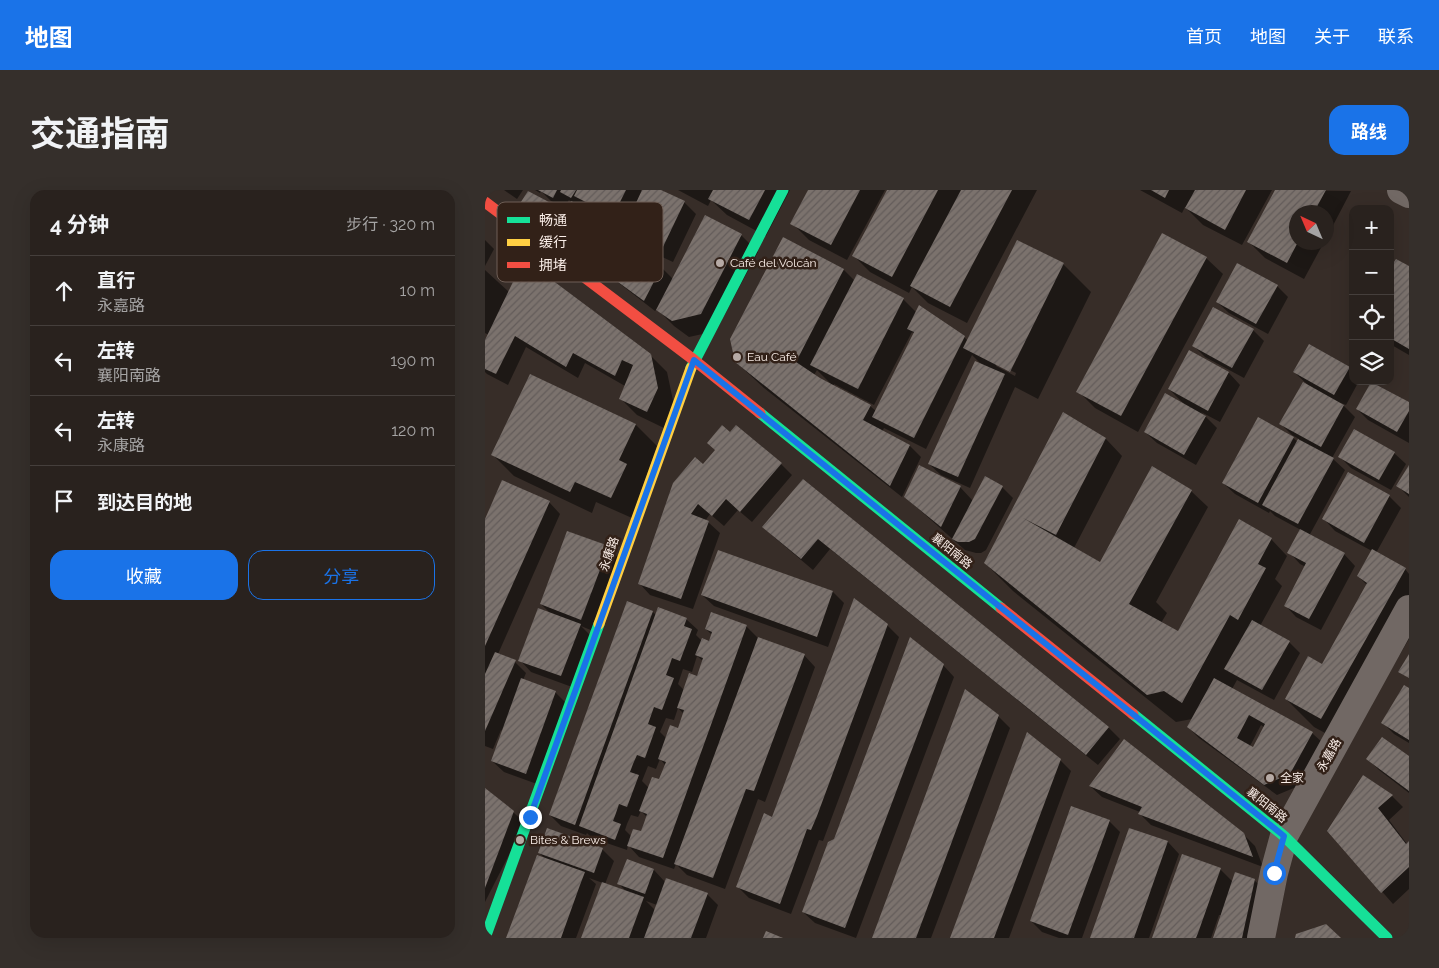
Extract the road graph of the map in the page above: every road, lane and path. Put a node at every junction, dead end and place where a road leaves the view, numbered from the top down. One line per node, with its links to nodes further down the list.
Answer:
1 (783, 190): 7 (street, 永康路)
2 (1401, 190): 3 (street)
3 (1409, 194)
4 (485, 202): 5 (street, 襄阳南路)
5 (497, 211)
6 (592, 282): 7 (street, 襄阳南路)
7 (694, 360): 9 (street, 襄阳南路); 10 (street, 永康路)
8 (1409, 609): 9 (street, 永嘉路)
9 (1284, 836): 11 (street, 永嘉路); 12 (street, 襄阳南路)
10 (485, 938)
11 (1261, 938)
12 (1387, 938)

